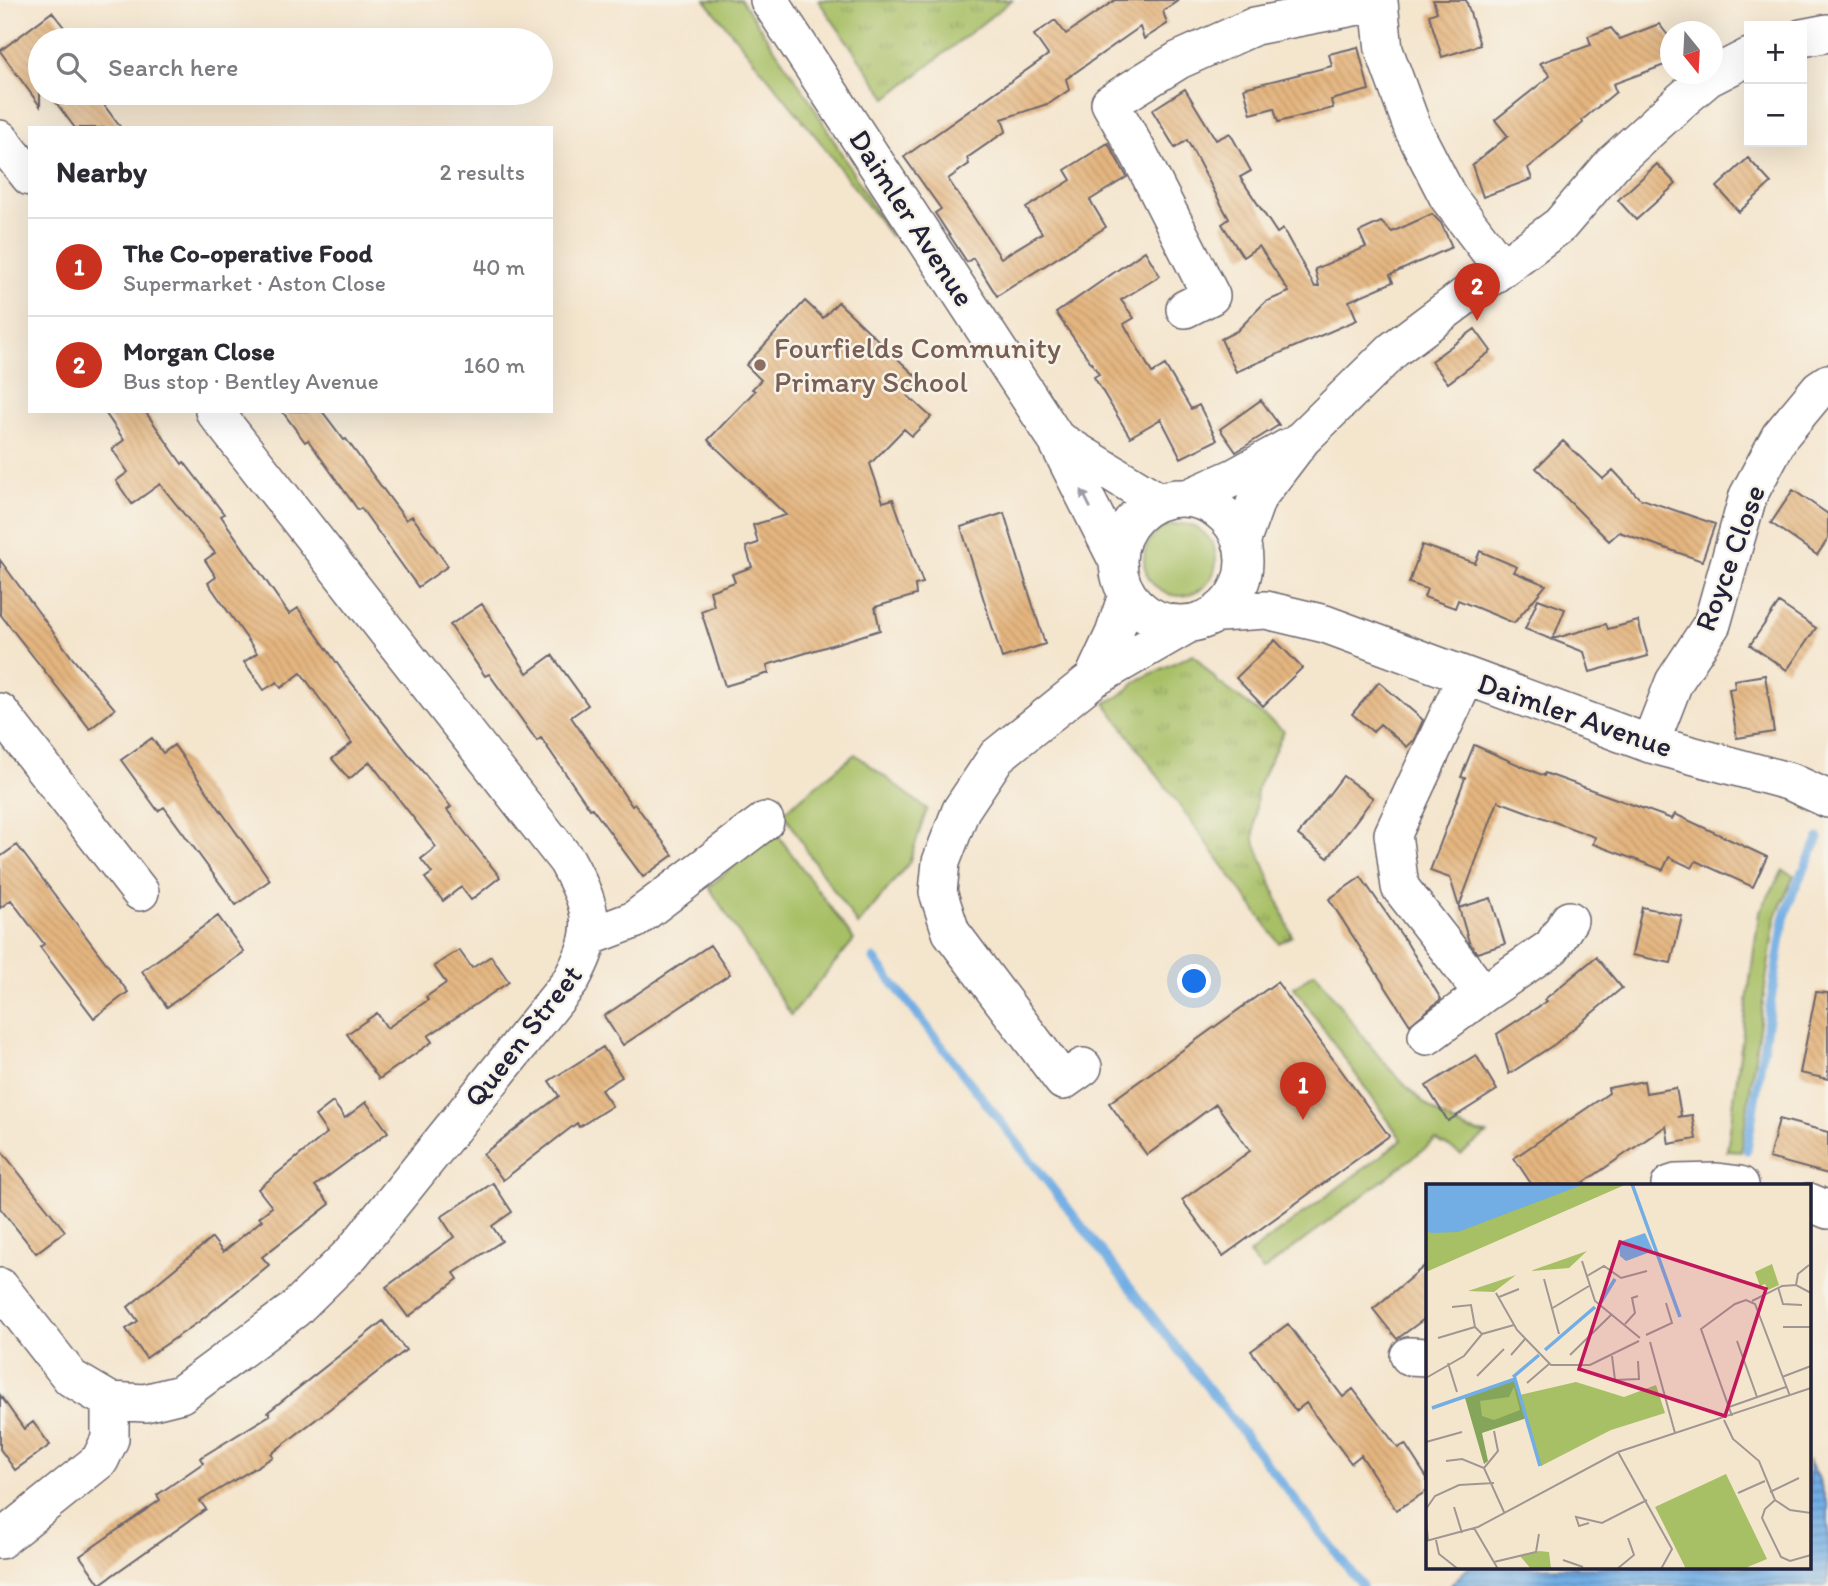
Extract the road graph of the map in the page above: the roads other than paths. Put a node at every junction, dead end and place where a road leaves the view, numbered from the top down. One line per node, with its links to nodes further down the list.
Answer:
1 (769, 0): 12 (street, Daimler Avenue)
2 (1379, 1): 8 (street); 9 (street)
3 (1828, 33): 4 (street)
4 (1807, 37)
5 (1744, 60): 8 (street)
6 (0, 139): 7 (street)
7 (28, 174)
8 (1502, 268): 13 (street)
9 (1185, 309)
10 (1828, 383): 23 (street, Royce Close)
11 (216, 413): 28 (street, Queen Street)
12 (1055, 437): 14 (street, Daimler Avenue); 16 (street, Daimler Avenue, one-way to 12)
13 (1302, 439): 14 (street); 15 (street)
14 (1174, 499): 15 (street); 16 (street)
15 (1244, 555): 18 (street); 19 (street, Daimler Avenue)
16 (1117, 560): 17 (street)
17 (1127, 595): 18 (street); 21 (street)
18 (1203, 619): 19 (street, Daimler Avenue); 21 (street)
19 (1325, 624): 20 (street, Daimler Avenue)
20 (1466, 677): 23 (street, Daimler Avenue); 29 (street)
21 (1093, 679): 31 (street)
22 (0, 712): 26 (street)
23 (1650, 744): 24 (street, Daimler Avenue)
24 (1828, 799)
25 (765, 821): 28 (street)
26 (140, 892)
27 (1569, 920): 29 (street)
28 (589, 937): 37 (street, Queen Street)
29 (1483, 994): 30 (street)
30 (1427, 1036)
31 (1083, 1067)
32 (1673, 1184): 33 (street)
33 (1732, 1184)
34 (1811, 1203): 35 (street)
35 (1828, 1210)
36 (0, 1287): 37 (street, Queen Street)
37 (110, 1401): 38 (street)
38 (0, 1541)

